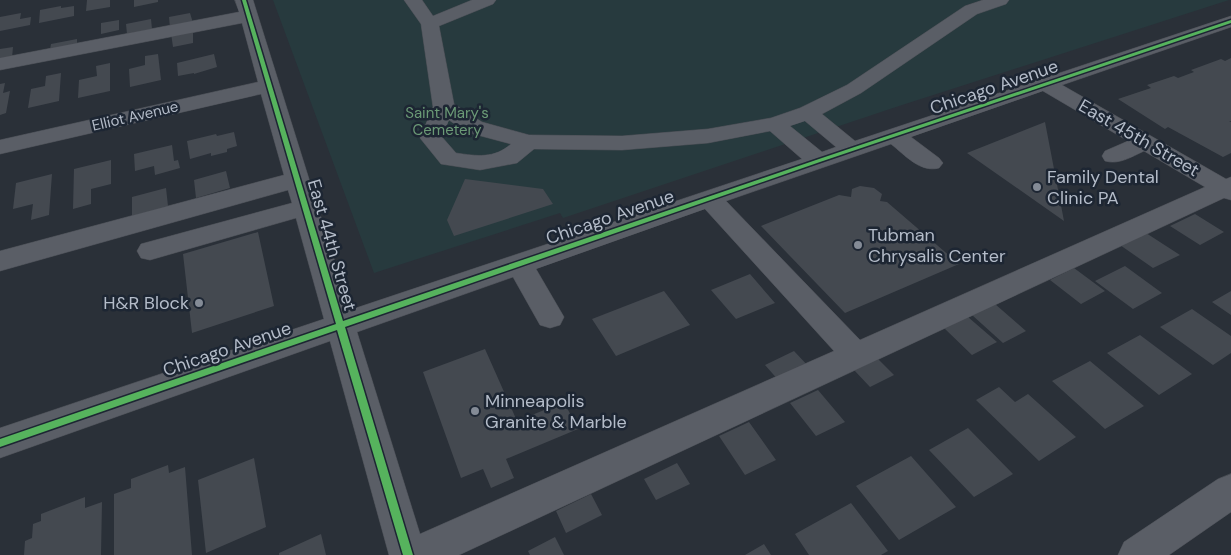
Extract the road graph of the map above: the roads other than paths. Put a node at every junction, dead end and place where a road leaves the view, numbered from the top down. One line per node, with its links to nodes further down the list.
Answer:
1 (412, 0): 6 (street)
2 (486, 0): 6 (street)
3 (1000, 0): 4 (street)
4 (963, 5): 12 (street)
5 (246, 8): 8 (street); 10 (street, East 44th Street)
6 (430, 24): 11 (street)
7 (1226, 28): 9 (street, Chicago Avenue)
8 (0, 64)
9 (1047, 85): 14 (street, Chicago Avenue); 16 (street, East 45th Street)
10 (269, 86): 17 (street, Elliot Avenue); 22 (street, East 44th Street)
11 (444, 106): 15 (street); 15 (street)
12 (808, 113): 13 (street); 18 (street)
13 (775, 124): 15 (street); 20 (street)
14 (895, 136): 18 (street, Chicago Avenue); 21 (street)
15 (528, 142)
16 (1145, 142): 19 (street); 23 (street, East 45th Street)
17 (0, 147)
18 (853, 150): 20 (street, Chicago Avenue)
19 (1113, 156)
20 (818, 161): 24 (street, Chicago Avenue)
21 (931, 163)
22 (298, 179): 25 (street, East 44th Street); 27 (street)
23 (1229, 188): 31 (street)
24 (710, 198): 28 (street, Chicago Avenue); 31 (street)
25 (306, 207): 26 (street); 30 (street, East 44th Street)
26 (150, 251)
27 (0, 261)
28 (520, 264): 29 (street); 30 (street, Chicago Avenue)
29 (550, 316)
30 (340, 327): 32 (street, Chicago Avenue); 34 (street, East 44th Street)
31 (856, 355): 35 (street)
32 (0, 443)
33 (1231, 491): 36 (street)
34 (408, 555)
35 (418, 555)
36 (1137, 555)

